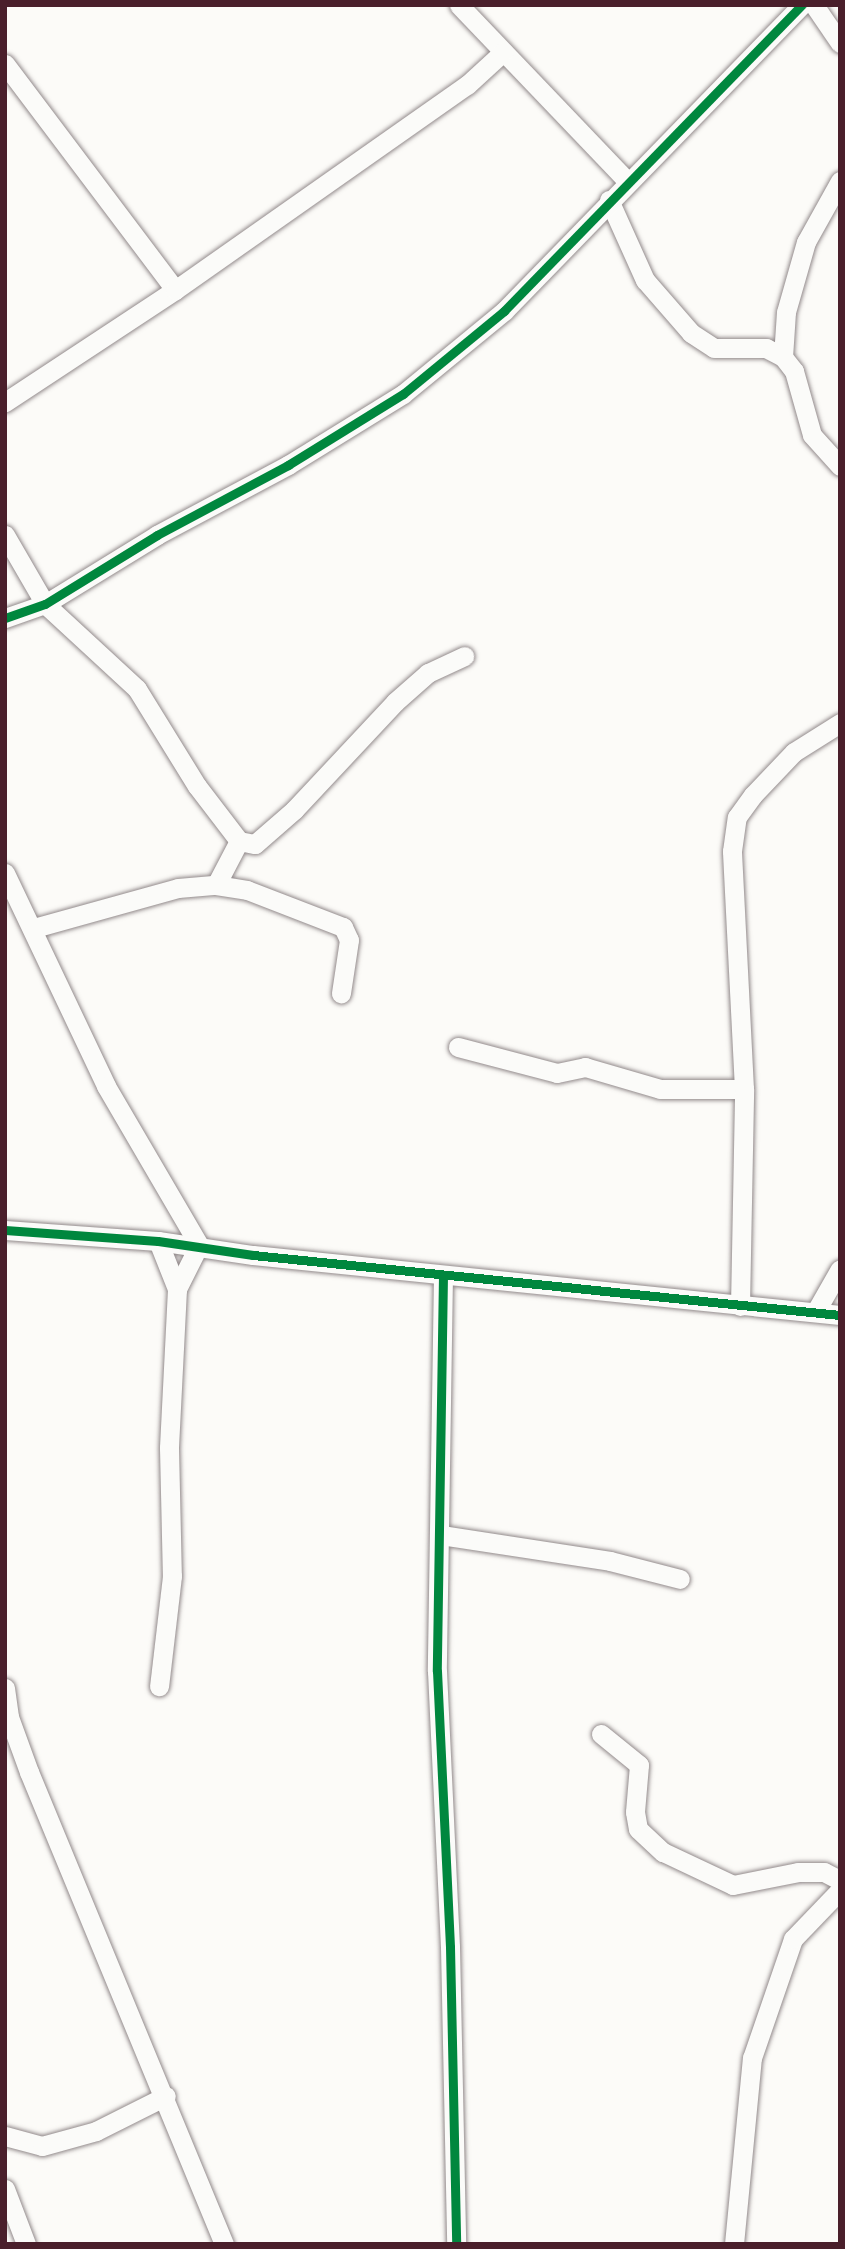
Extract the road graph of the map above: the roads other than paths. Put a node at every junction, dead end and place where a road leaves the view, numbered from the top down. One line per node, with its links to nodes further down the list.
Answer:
1 (459, 5): 5 (street)
2 (802, 5): 8 (street)
3 (814, 5): 4 (street)
4 (840, 43)
5 (503, 52): 8 (street); 10 (street)
6 (5, 64): 10 (street)
7 (840, 181): 11 (street)
8 (628, 182): 9 (street)
9 (609, 200): 11 (street); 15 (street)
10 (175, 290): 12 (street)
11 (783, 357): 13 (street)
12 (5, 402)
13 (840, 466)
14 (5, 535): 15 (street)
15 (45, 604): 16 (street); 19 (street)
16 (5, 618)
17 (464, 656): 19 (street)
18 (840, 723): 25 (street)
19 (239, 841): 21 (street)
20 (5, 873): 22 (street)
21 (216, 885): 22 (street); 23 (street)
22 (34, 928): 28 (street)
23 (341, 993)
24 (458, 1047): 25 (street)
25 (744, 1089): 32 (street)
26 (5, 1230): 27 (street)
27 (158, 1241): 28 (street); 31 (street)
28 (199, 1245): 30 (street); 31 (street)
29 (840, 1269): 33 (street)
30 (443, 1275): 32 (street); 35 (street)
31 (177, 1289): 37 (street)
32 (740, 1306): 33 (street)
33 (816, 1311): 34 (street)
34 (840, 1315)
35 (441, 1535): 36 (street); 47 (street)
36 (680, 1579)
37 (159, 1686)
38 (5, 1688): 42 (street)
39 (601, 1734): 40 (street)
40 (840, 1880)
41 (840, 1890): 48 (street)
42 (166, 2096): 43 (street); 46 (street)
43 (5, 2136)
44 (5, 2189): 45 (street)
45 (26, 2244)
46 (224, 2244)
47 (456, 2244)
48 (734, 2244)

